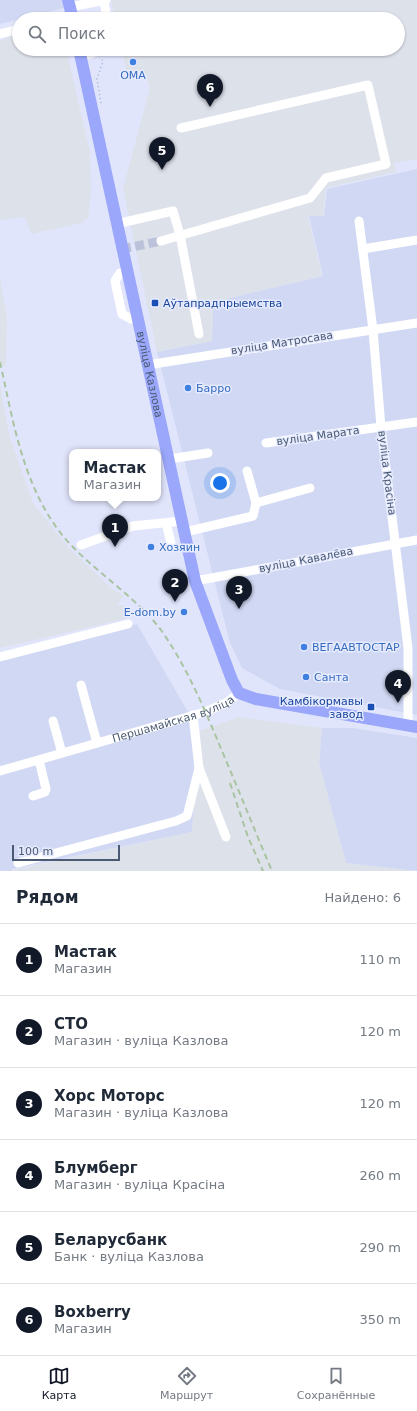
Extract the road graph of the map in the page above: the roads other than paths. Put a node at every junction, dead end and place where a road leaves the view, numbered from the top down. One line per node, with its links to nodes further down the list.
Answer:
1 (105, 0): 2 (street); 3 (street)
2 (71, 10)
3 (106, 12)
4 (12, 31): 5 (street)
5 (0, 34)
6 (81, 56): 9 (main road, вуліца Казлова)
7 (181, 128): 10 (street)
8 (359, 221): 13 (street, вуліца Красіна)
9 (116, 224): 10 (street); 17 (main road, вуліца Казлова)
10 (180, 235): 12 (street); 16 (street)
11 (417, 240): 13 (street)
12 (161, 241)
13 (363, 249): 15 (street, вуліца Красіна)
14 (417, 323): 15 (street, вуліца Матросава)
15 (373, 330): 17 (street, вуліца Матросава); 19 (street, вуліца Красіна)
16 (200, 334)
17 (147, 365): 22 (main road, вуліца Казлова)
18 (417, 422): 19 (street, вуліца Марата)
19 (381, 427): 20 (street, вуліца Марата); 29 (street, вуліца Красіна)
20 (266, 443)
21 (208, 453): 22 (street)
22 (169, 459): 27 (main road, вуліца Казлова)
23 (247, 471): 25 (street)
24 (310, 488): 25 (street)
25 (256, 503): 27 (street)
26 (166, 523): 27 (street); 30 (street); 31 (street)
27 (184, 527): 32 (main road, вуліца Казлова)
28 (417, 540): 29 (street, вуліца Кавалёва)
29 (396, 543): 32 (street, вуліца Кавалёва); 34 (street, вуліца Красіна)
30 (81, 546)
31 (172, 547)
32 (195, 581): 37 (main road, вуліца Казлова)
33 (128, 624): 35 (street)
34 (412, 647): 40 (street, вуліца Красіна)
35 (0, 657)
36 (82, 685): 41 (street)
37 (239, 693): 38 (street, Першамайская вуліца); 40 (main road, Першамайская вуліца)
38 (193, 715): 41 (street, Першамайская вуліца); 44 (street)
39 (53, 721): 42 (street)
40 (413, 726)
41 (97, 743): 42 (street, Першамайская вуліца)
42 (62, 753): 43 (street, Першамайская вуліца)
43 (39, 760): 45 (street, Першамайская вуліца); 46 (street)
44 (199, 768): 47 (street); 48 (street)
45 (0, 769)
46 (33, 796)
47 (226, 837)
48 (18, 863)

